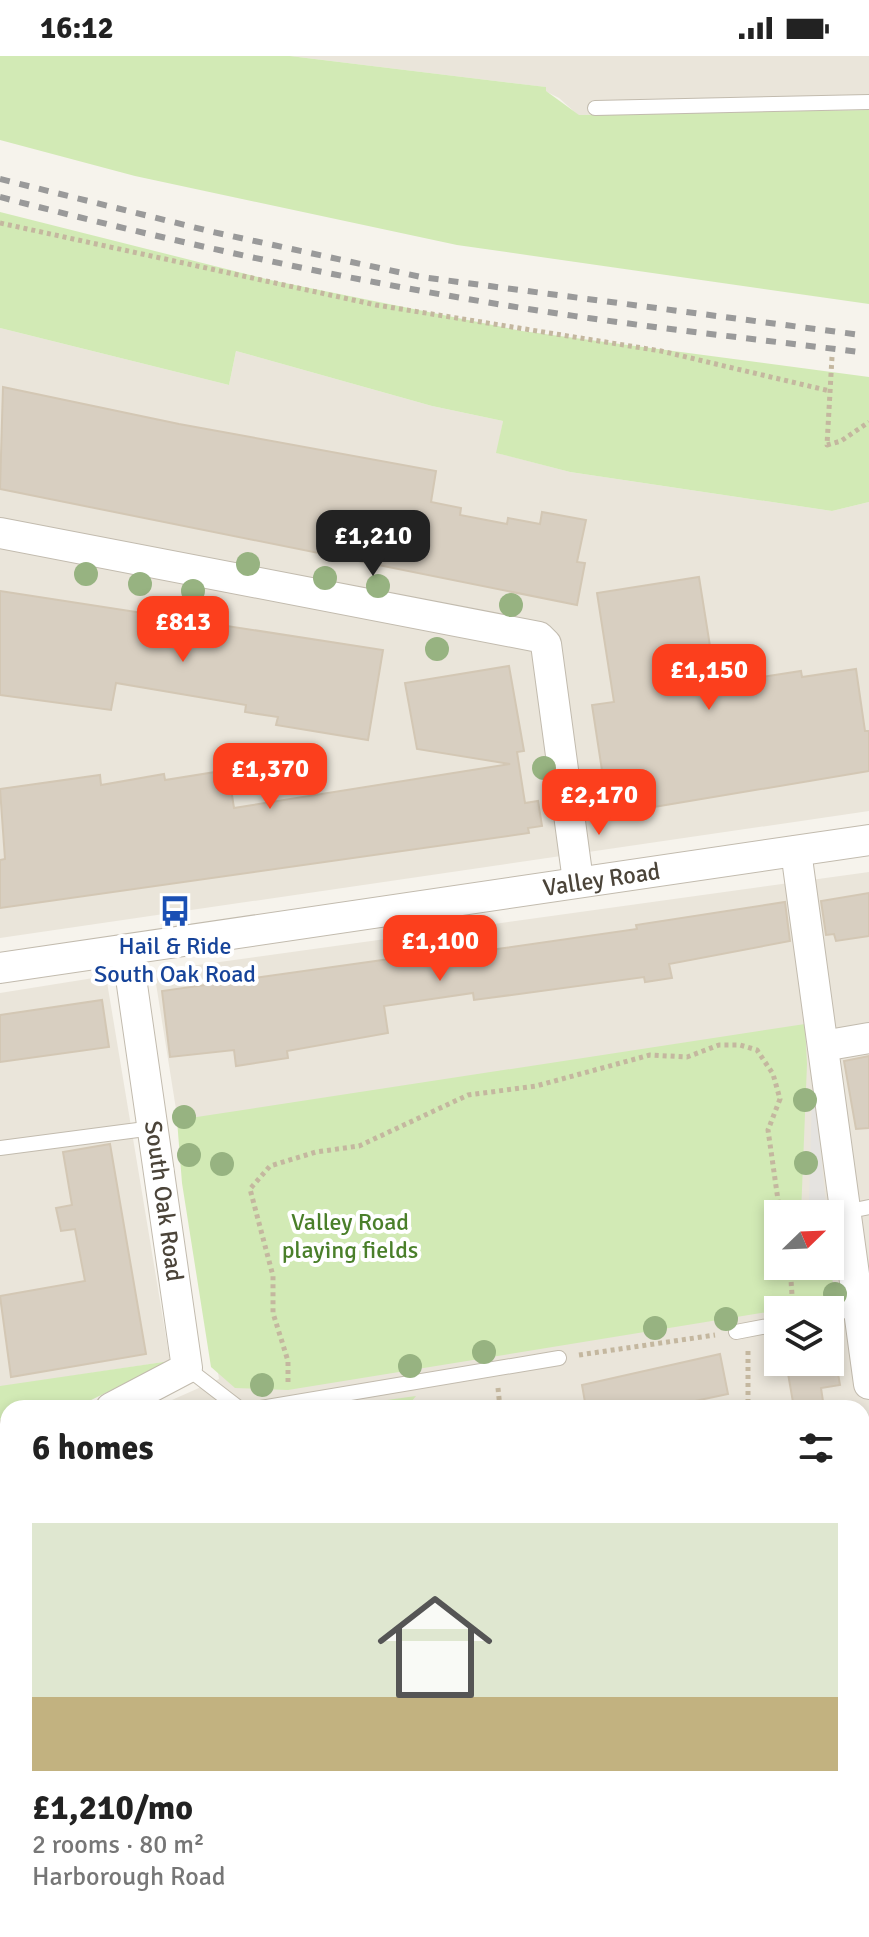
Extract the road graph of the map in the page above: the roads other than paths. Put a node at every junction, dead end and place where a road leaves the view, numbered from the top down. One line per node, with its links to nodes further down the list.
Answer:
1 (869, 102): 2 (lane)
2 (595, 108)
3 (0, 533): 6 (street)
4 (869, 840): 5 (street, Valley Road)
5 (796, 851): 6 (street, Valley Road); 10 (street)
6 (578, 881): 7 (street, Valley Road)
7 (127, 950): 8 (street, Valley Road); 11 (street, South Oak Road)
8 (0, 968)
9 (869, 1038): 10 (street)
10 (823, 1046): 13 (street)
11 (154, 1128): 12 (lane); 19 (street, South Oak Road)
12 (0, 1148)
13 (857, 1210): 14 (street)
14 (844, 1305)
15 (844, 1315): 20 (street)
16 (764, 1327): 17 (lane)
17 (742, 1331)
18 (559, 1358): 23 (lane)
19 (187, 1368): 21 (street); 22 (lane)
20 (869, 1384)
21 (126, 1400)
22 (229, 1400)
23 (310, 1400)

